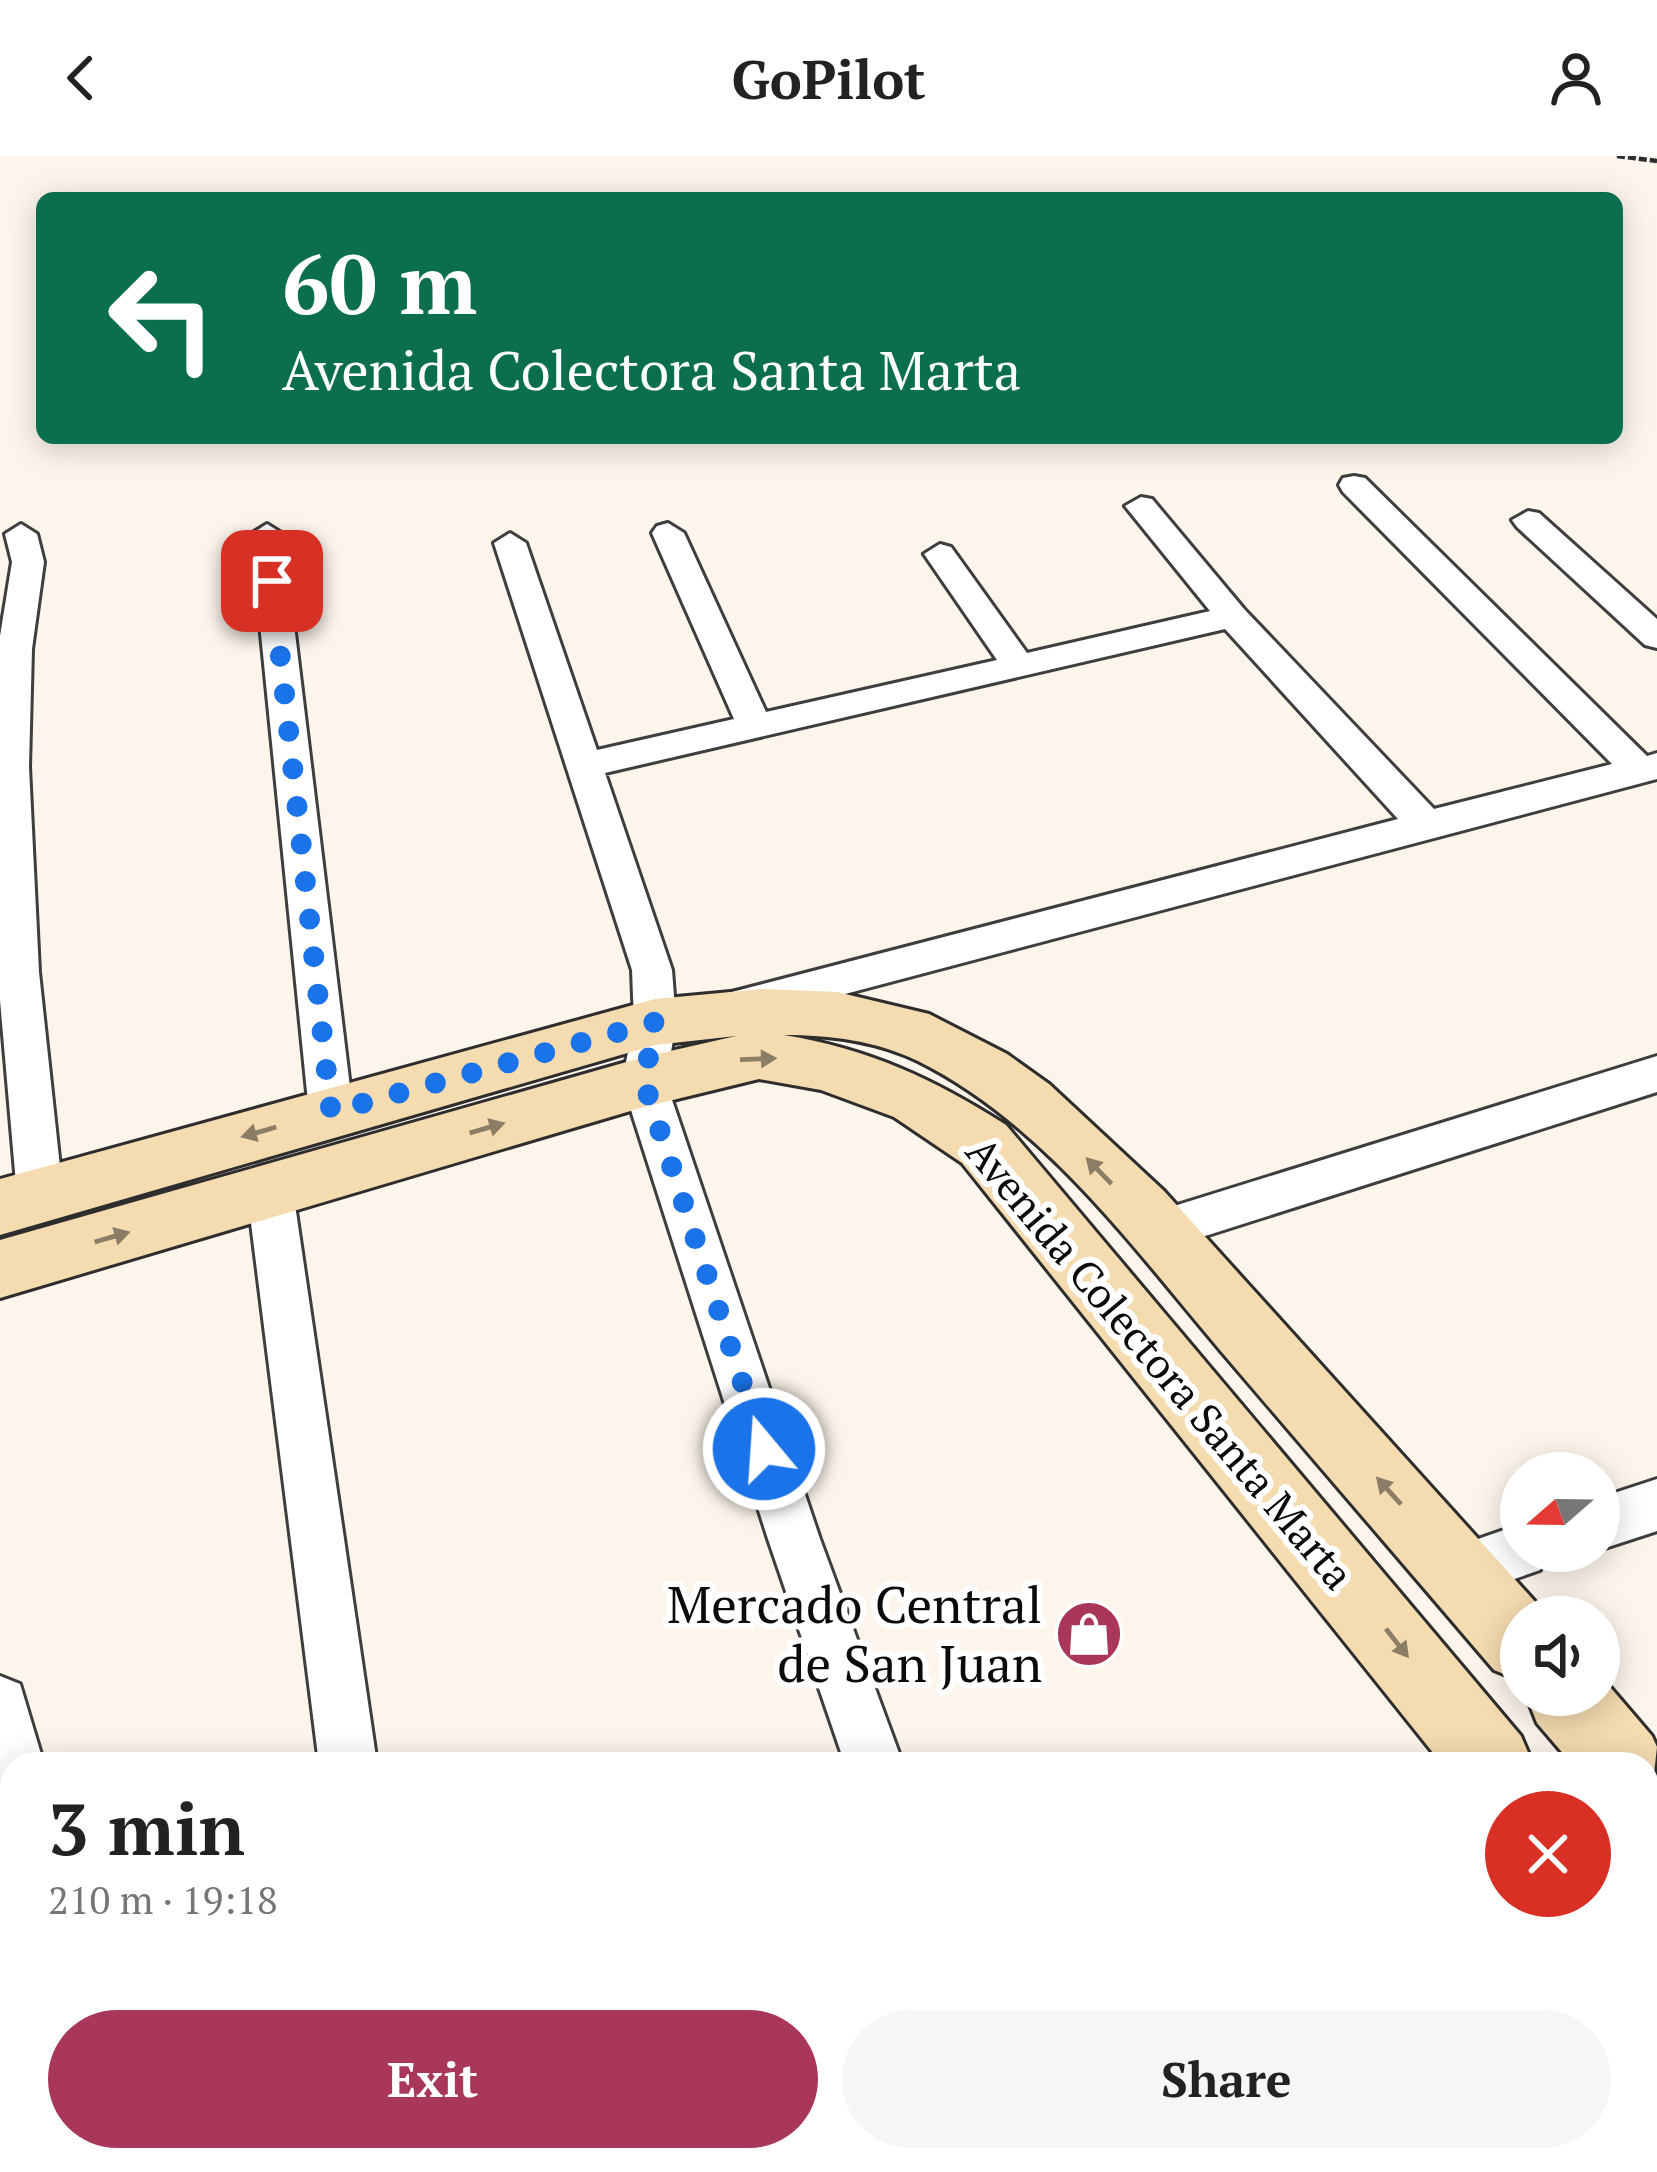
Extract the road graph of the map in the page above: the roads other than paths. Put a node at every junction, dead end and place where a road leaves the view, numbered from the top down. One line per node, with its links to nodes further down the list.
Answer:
1 (1354, 485): 14 (street)
2 (1141, 506): 9 (street)
3 (1528, 520): 10 (street)
4 (668, 533): 12 (street)
5 (267, 534): 19 (street)
6 (21, 535): 15 (street)
7 (510, 543): 13 (street)
8 (940, 554): 11 (street)
9 (1232, 617): 11 (street); 16 (street)
10 (1657, 638)
11 (1019, 666): 12 (street)
12 (755, 726): 13 (street)
13 (586, 765): 17 (street)
14 (1648, 768): 16 (street)
15 (6, 784): 21 (street)
16 (1424, 823): 17 (street)
17 (668, 1039): 19 (street, Avenida Colectora Santa Marta); 20 (street, Avenida Colectora Santa Marta, one-way to 17); 22 (street, Avenida Colectora Santa Marta, one-way to 17); 33 (street); 34 (street, Avenida Colectora Santa Marta, one-way to 34)
18 (1657, 1074): 22 (street)
19 (331, 1112): 21 (street, Avenida Colectora Santa Marta, one-way to 21)
20 (270, 1191): 23 (street, Avenida Colectora Santa Marta, one-way to 20); 32 (street)
21 (20, 1201)
22 (1158, 1231): 27 (street, Avenida Colectora Santa Marta, one-way to 22)
23 (0, 1269)
24 (1657, 1504): 25 (street)
25 (1620, 1517)
26 (1500, 1558): 27 (street)
27 (1460, 1571): 28 (street, Avenida Colectora Santa Marta)
28 (1500, 1618)
29 (0, 1704): 31 (street)
30 (1583, 1716): 35 (street)
31 (12, 1752)
32 (346, 1752)
33 (871, 1752)
34 (1483, 1752)
35 (1614, 1752)

